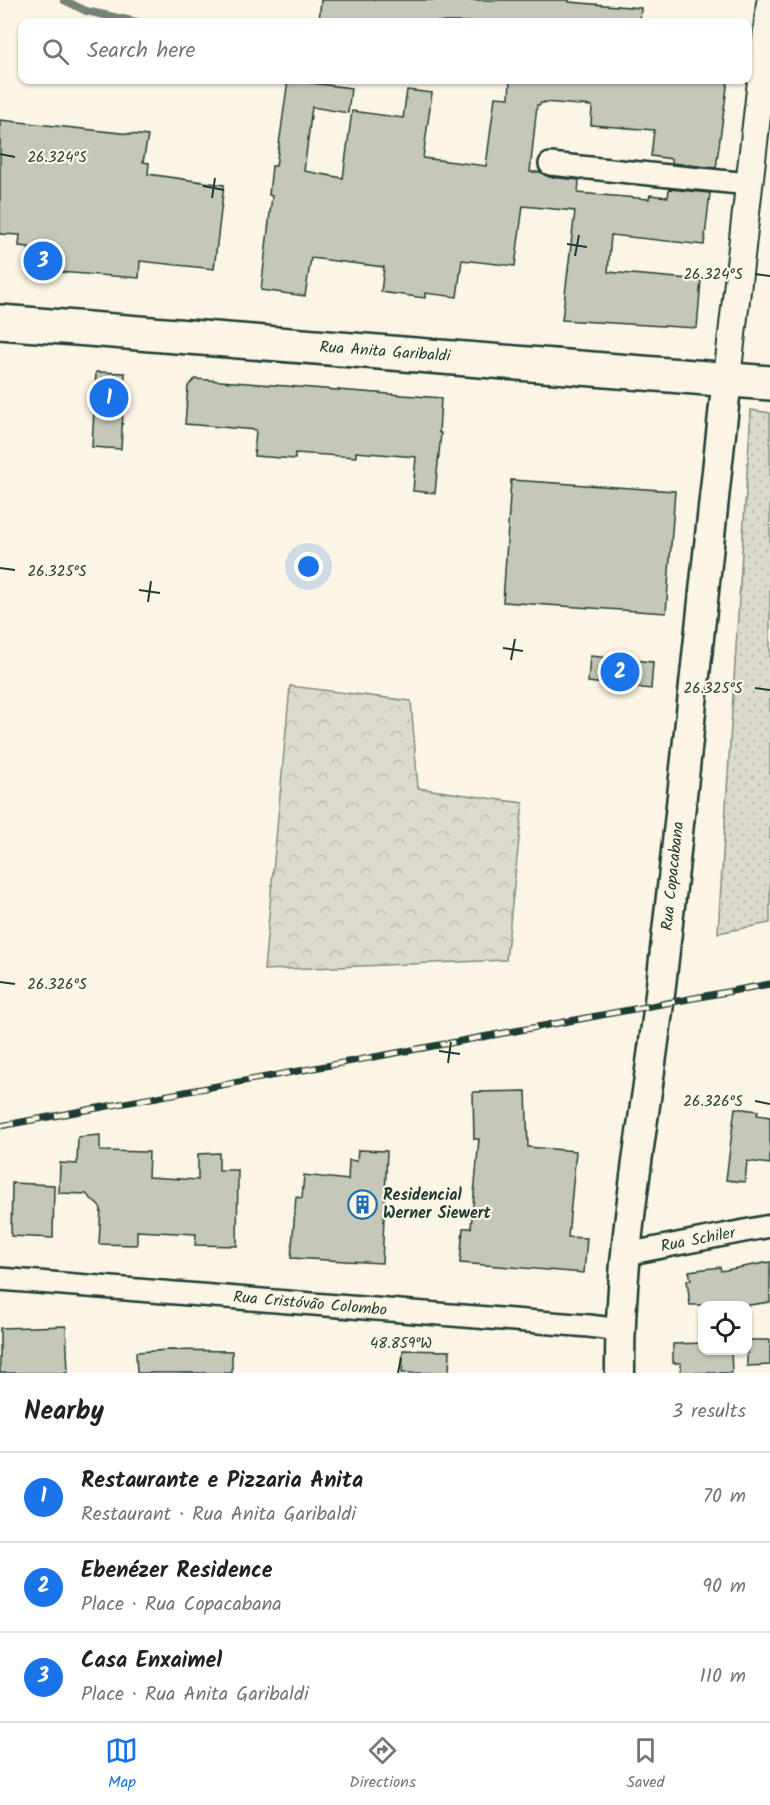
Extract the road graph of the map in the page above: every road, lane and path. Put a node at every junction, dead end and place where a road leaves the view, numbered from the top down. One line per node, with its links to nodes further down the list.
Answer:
1 (770, 3): 3 (street)
2 (550, 164): 3 (street)
3 (749, 184): 5 (street)
4 (0, 322): 5 (main road, Rua Anita Garibaldi)
5 (727, 378): 6 (main road, Rua Anita Garibaldi); 8 (main road, Rua Copacabana)
6 (770, 383)
7 (770, 1226): 8 (street, Rua Schiler)
8 (626, 1254): 10 (main road, Rua Copacabana)
9 (0, 1279): 10 (street, Rua Cristóvão Colombo)
10 (620, 1330): 11 (main road, Rua Copacabana)
11 (621, 1373)

